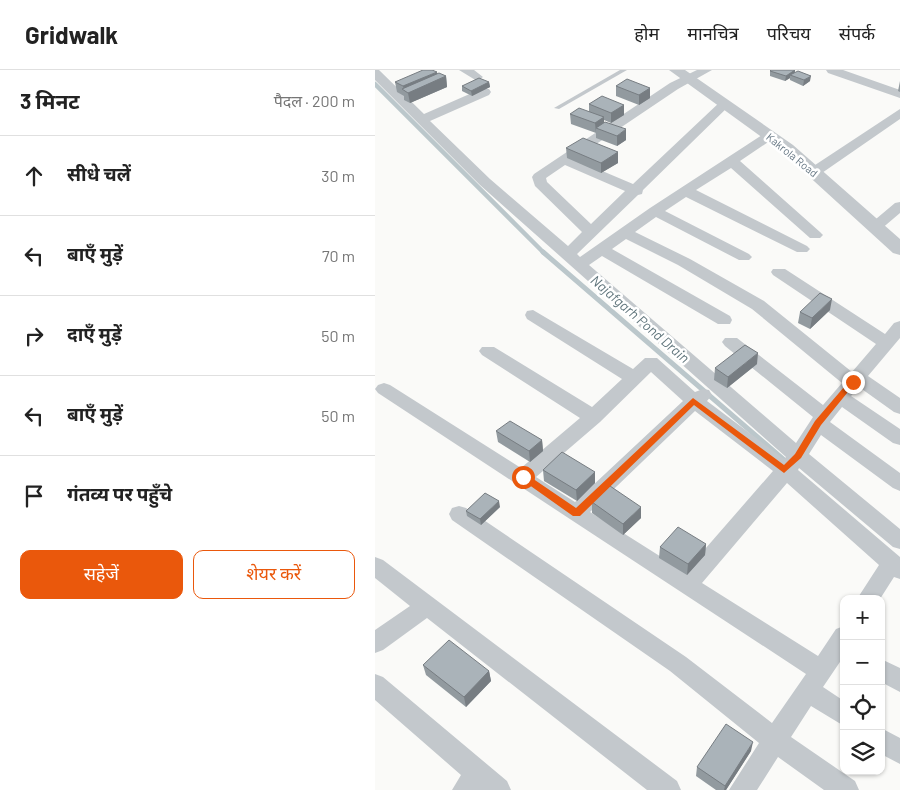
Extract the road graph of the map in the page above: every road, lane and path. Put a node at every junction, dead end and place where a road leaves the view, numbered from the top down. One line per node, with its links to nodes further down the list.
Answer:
1 (465, 70): 7 (street)
2 (624, 70): 11 (lane)
3 (706, 70): 6 (street)
4 (833, 70): 9 (street)
5 (379, 73): 13 (street)
6 (683, 74): 10 (street, Kakrola Road); 15 (street)
7 (477, 77)
8 (485, 92): 13 (street)
9 (900, 94)
10 (725, 104): 14 (street, Kakrola Road); 18 (street)
11 (557, 108)
12 (900, 113): 17 (street)
13 (421, 120): 30 (street)
14 (770, 136): 16 (street); 17 (street, Kakrola Road)
15 (564, 160): 18 (street); 23 (street)
16 (731, 162): 19 (street); 25 (street)
17 (814, 172): 22 (street, Kakrola Road)
18 (637, 191): 23 (street)
19 (686, 191): 21 (street); 27 (street)
20 (900, 206): 22 (street)
21 (655, 211): 24 (street); 29 (street)
22 (875, 227): 28 (street, Kakrola Road)
23 (591, 232): 30 (street)
24 (624, 232): 26 (street); 39 (street)
25 (815, 235)
26 (602, 249): 30 (street); 33 (street)
27 (802, 249)
28 (900, 249)
29 (744, 257)
30 (573, 260): 41 (street)
31 (779, 272): 36 (street)
32 (533, 315): 38 (street)
33 (724, 320)
34 (900, 327): 36 (street)
35 (731, 342): 45 (street)
36 (887, 343): 39 (street)
37 (488, 351): 44 (street)
38 (633, 377): 41 (street); 44 (street)
39 (855, 380): 42 (street); 43 (street)
40 (384, 389): 48 (street)
41 (706, 393): 47 (street); 47 (street); 50 (street)
42 (840, 397): 45 (street); 46 (street)
43 (900, 407)
44 (593, 417): 48 (street)
45 (821, 420): 47 (street); 49 (street)
46 (900, 438)
47 (790, 463): 52 (street); 54 (street); 55 (street)
48 (523, 477): 50 (street)
49 (900, 483)
50 (577, 513): 55 (street)
51 (459, 514): 65 (street)
52 (900, 542)
53 (375, 566): 57 (street)
54 (896, 567): 56 (street)
55 (687, 585): 61 (street)
56 (872, 595)
57 (427, 606): 58 (street); 70 (street)
58 (375, 643)
59 (840, 644): 61 (street)
60 (885, 672): 62 (street)
61 (814, 681): 64 (street); 65 (street)
62 (900, 681)
63 (375, 685): 68 (street)
64 (840, 710)
65 (775, 740): 71 (street); 72 (street)
66 (885, 743): 67 (street)
67 (900, 752)
68 (472, 782): 69 (street)
69 (498, 790)
70 (667, 790)
71 (742, 790)
72 (846, 790)

